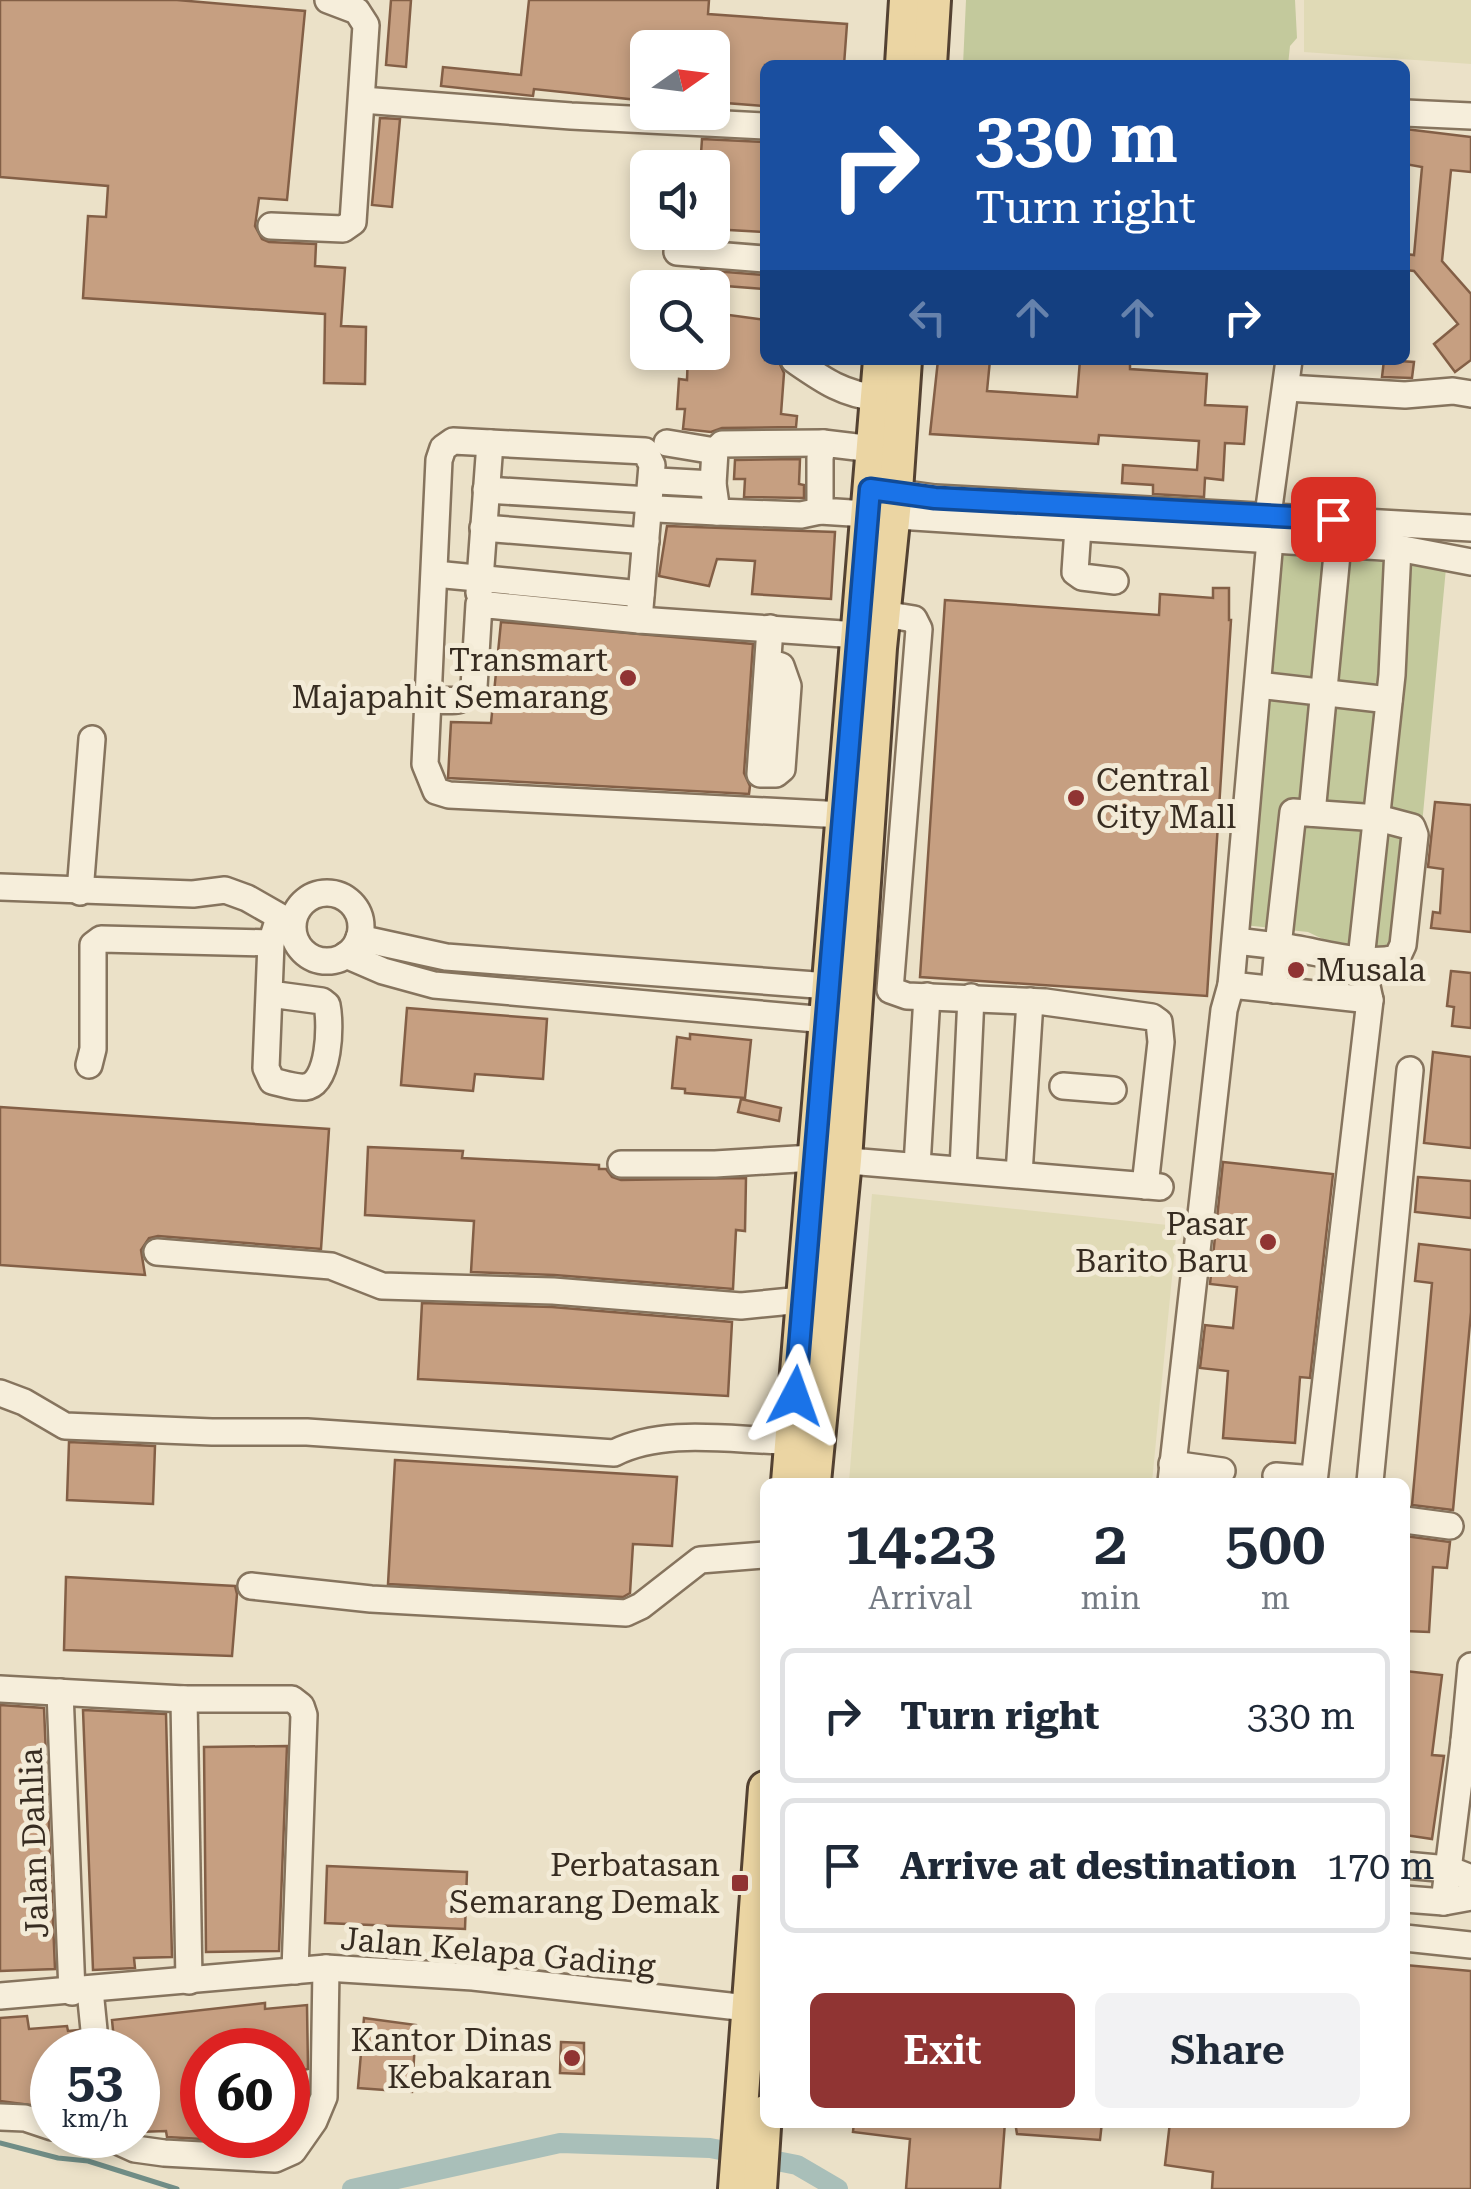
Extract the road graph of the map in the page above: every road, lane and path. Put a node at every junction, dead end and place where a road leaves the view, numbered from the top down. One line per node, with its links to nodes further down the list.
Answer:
1 (328, 0): 6 (street)
2 (906, 0): 4 (main road)
3 (934, 0): 5 (main road)
4 (902, 60)
5 (930, 60)
6 (362, 100): 9 (street); 10 (street)
7 (1410, 112): 8 (street)
8 (1471, 116)
9 (760, 126)
10 (272, 226)
11 (678, 252): 12 (street)
12 (760, 258)
13 (800, 365): 19 (street)
14 (880, 365): 19 (main road)
15 (904, 365): 28 (main road)
16 (1289, 365): 17 (street)
17 (1287, 388): 18 (street); 33 (street)
18 (1471, 394)
19 (878, 398): 23 (main road)
20 (490, 443): 26 (street); 27 (street); 39 (street)
21 (667, 443): 24 (street)
22 (824, 443): 23 (street); 24 (street); 30 (street)
23 (873, 449): 28 (main road)
24 (716, 450): 25 (street)
25 (713, 484): 27 (street); 29 (street)
26 (486, 490): 27 (street); 31 (street)
27 (654, 497): 29 (street); 35 (street)
28 (882, 502): 30 (street); 32 (street); 33 (street); 43 (main road); 46 (main road)
29 (717, 512): 30 (street)
30 (820, 512)
31 (483, 528): 35 (street); 41 (street)
32 (1078, 528): 33 (street); 40 (street)
33 (1269, 528): 34 (street); 36 (street); 47 (street)
34 (1471, 528)
35 (646, 541): 42 (street)
36 (1338, 544): 37 (street); 48 (street)
37 (1398, 548): 38 (street); 50 (street)
38 (1471, 562)
39 (435, 574): 41 (street); 49 (street)
40 (1114, 581)
41 (479, 591): 42 (street); 44 (street); 49 (street)
42 (641, 594): 44 (street)
43 (884, 614): 69 (street); 78 (main road)
44 (639, 620): 45 (street)
45 (770, 628): 46 (street); 53 (street)
46 (858, 635): 55 (main road)
47 (1258, 685): 48 (street); 52 (street)
48 (1322, 693): 50 (street); 54 (street)
49 (431, 700): 53 (street)
50 (1390, 700): 56 (street)
51 (92, 739): 58 (street)
52 (1248, 805): 54 (street); 60 (street)
53 (758, 810): 55 (street)
54 (1302, 812): 56 (street); 62 (street)
55 (844, 816): 66 (main road)
56 (1378, 818): 64 (street); 64 (street)
57 (0, 887): 58 (street)
58 (80, 892): 59 (street)
59 (286, 921): 61 (street); 63 (street); 63 (street)
60 (1236, 940): 62 (street); 65 (street)
61 (272, 943): 68 (street); 74 (street)
62 (1278, 946): 64 (street); 67 (street)
63 (353, 947): 66 (street); 73 (street)
64 (1360, 959): 71 (street)
65 (1231, 985): 67 (street); 88 (street)
66 (829, 986): 73 (main road)
67 (1274, 990): 71 (street)
68 (270, 994)
69 (927, 996): 70 (street); 80 (street)
70 (972, 997): 72 (street); 81 (street)
71 (1370, 1000): 93 (street)
72 (1030, 1001): 82 (street); 82 (street)
73 (827, 1020): 78 (main road)
74 (89, 1066)
75 (1410, 1070): 94 (street)
76 (1063, 1086): 77 (street)
77 (1113, 1090)
78 (829, 1159): 79 (street); 80 (street); 84 (main road); 91 (main road)
79 (622, 1164)
80 (917, 1166): 81 (street)
81 (963, 1170): 82 (street)
82 (1020, 1174)
83 (157, 1252): 84 (street)
84 (802, 1300): 86 (main road)
85 (0, 1394): 86 (street)
86 (791, 1442): 90 (main road)
87 (1222, 1471): 88 (street)
88 (1171, 1473)
89 (1276, 1476): 92 (street)
90 (788, 1478)
91 (814, 1478)
92 (1291, 1478)
93 (1314, 1478)
94 (1370, 1478)
95 (1410, 1521): 96 (street)
96 (1450, 1526)
97 (760, 1555): 98 (street)
98 (251, 1586)
99 (1471, 1666): 103 (street)
100 (0, 1689): 101 (street)
101 (60, 1692): 102 (street); 115 (street, Jalan Dahlia)
102 (184, 1699): 113 (street); 114 (street)
103 (1467, 1742): 105 (street)
104 (1410, 1866): 105 (street)
105 (1459, 1873): 108 (street)
106 (1471, 1896): 108 (street)
107 (1410, 1899): 108 (street)
108 (1444, 1902)
109 (760, 1927): 117 (main road)
110 (1410, 1939): 111 (street)
111 (1471, 1945)
112 (326, 1968): 113 (street, Jalan Kelapa Gading); 117 (street, Jalan Kelapa Gading); 122 (street)
113 (295, 1971): 114 (street, Jalan Kelapa Gading)
114 (189, 1981): 115 (street, Jalan Kelapa Gading)
115 (81, 1991): 116 (street, Jalan Kelapa Gading); 118 (street, Jalan Dahlia)
116 (0, 1996)
117 (757, 2010): 121 (main road)
118 (90, 2028)
119 (0, 2116): 120 (street)
120 (30, 2120)
121 (756, 2121): 123 (main road); 124 (main road)
122 (160, 2152)
123 (735, 2189)
124 (760, 2189)

